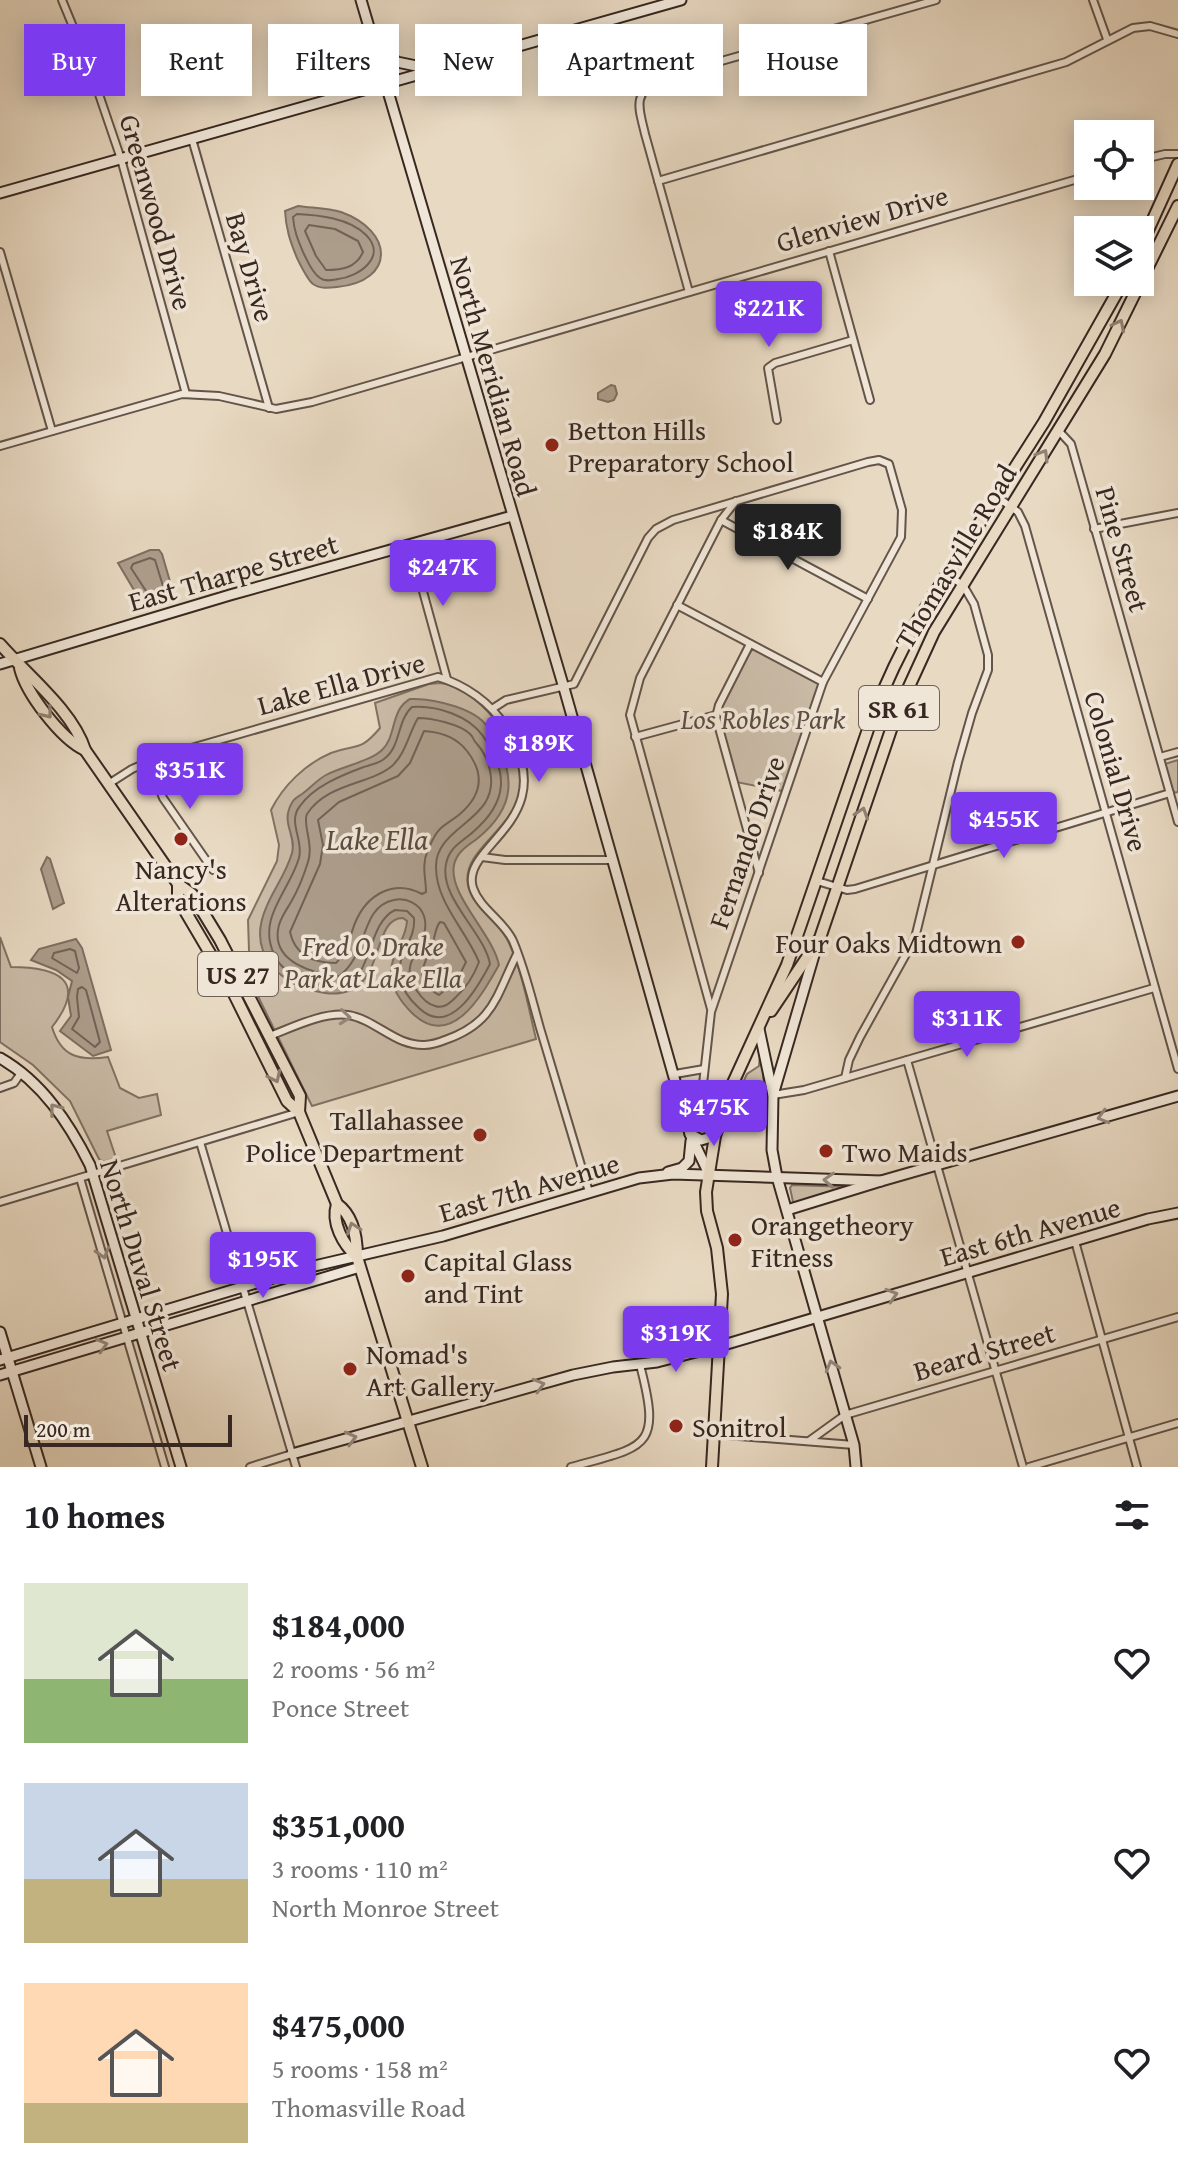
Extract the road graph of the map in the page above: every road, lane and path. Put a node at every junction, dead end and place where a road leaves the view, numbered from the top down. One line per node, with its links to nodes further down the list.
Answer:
1 (62, 0): 15 (street, Greenwood Drive)
2 (361, 0): 6 (street, North Meridian Road)
3 (681, 0): 9 (street)
4 (936, 0): 18 (street)
5 (1093, 0): 8 (street)
6 (368, 24)
7 (1178, 34): 8 (street)
8 (1107, 39): 18 (street)
9 (522, 45)
10 (339, 96): 12 (street)
11 (388, 96): 31 (street, North Meridian Road)
12 (192, 138): 15 (street); 34 (street, Bay Drive)
13 (1178, 154): 14 (street)
14 (1154, 157)
15 (121, 159): 19 (street); 32 (street, Greenwood Drive)
16 (1178, 164): 21 (main road)
17 (1074, 180): 24 (street, Glenview Drive)
18 (658, 181): 26 (street)
19 (0, 193)
20 (1178, 206): 23 (main road, Thomasville Road / SR 61)
21 (1154, 217)
22 (1154, 233): 23 (main road)
23 (1163, 237): 30 (main road, Thomasville Road / SR 61, one-way to 23)
24 (829, 251): 26 (street, Glenview Drive); 28 (street)
25 (0, 252): 39 (street)
26 (689, 292): 31 (street, Glenview Drive)
27 (1115, 296): 29 (main road, Thomasville Road / SR 61)
28 (853, 340): 33 (street); 37 (street)
29 (1089, 344): 30 (main road); 35 (main road, Thomasville Road / SR 61)
30 (1105, 354): 36 (main road, Thomasville Road / SR 61)
31 (466, 357): 34 (street, Glenview Drive); 45 (street, North Meridian Road)
32 (186, 394): 34 (street, Glenview Drive); 39 (street, Glenview Drive)
33 (870, 400)
34 (269, 408)
35 (1051, 410): 36 (main road); 41 (main road, Thomasville Road / SR 61)
36 (1066, 417): 38 (main road, Thomasville Road / SR 61)
37 (777, 420)
38 (1058, 430): 43 (main road, Thomasville Road / SR 61, one-way to 38); 47 (street, Pine Street)
39 (52, 431): 40 (street, Glenview Drive)
40 (0, 446)
41 (996, 496): 43 (street, Colonial Drive); 49 (main road, Thomasville Road / SR 61)
42 (737, 500): 46 (street); 51 (street, Fernando Drive); 59 (street)
43 (1012, 507): 50 (main road, Thomasville Road / SR 61); 70 (street, Colonial Drive)
44 (1178, 513): 47 (street)
45 (512, 516): 48 (street, East Tharpe Street); 59 (street, North Meridian Road)
46 (721, 520): 51 (street); 52 (street)
47 (1094, 529): 64 (street, Pine Street)
48 (410, 544): 56 (street, East Tharpe Street); 57 (street)
49 (946, 575): 50 (street); 66 (main road, Thomasville Road / SR 61)
50 (963, 585): 67 (main road, Thomasville Road / SR 61); 74 (street)
51 (868, 599): 58 (street, Fernando Drive)
52 (677, 605): 54 (street); 62 (street)
53 (0, 644): 56 (main road, US 27)
54 (750, 644): 58 (street); 61 (street)
55 (0, 664): 56 (street, East Tharpe Street)
56 (17, 664): 68 (main road, US 27)
57 (447, 679): 60 (street, Lake Ella Drive); 65 (street, Lake Ella Drive)
58 (823, 682): 76 (street, Fernando Drive)
59 (564, 688): 60 (street); 73 (street, North Meridian Road)
60 (492, 709): 72 (street, Lake Ella Drive)
61 (716, 715): 62 (street); 76 (street)
62 (635, 737): 83 (street)
63 (1178, 752): 64 (street)
64 (1160, 757): 69 (street, Pine Street)
65 (149, 762): 68 (street, Lake Ella Drive); 75 (street)
66 (853, 774): 67 (main road); 77 (main road, Thomasville Road / SR 61)
67 (873, 779): 79 (main road, Thomasville Road / SR 61, one-way to 67)
68 (110, 783): 78 (main road, US 27)
69 (1170, 793): 70 (street); 71 (street, Pine Street)
70 (1105, 811): 74 (street); 82 (street, Colonial Drive)
71 (1178, 822)
72 (482, 857): 73 (street); 81 (street, Lake Ella Drive)
73 (613, 860): 92 (street, North Meridian Road)
74 (932, 866): 79 (street); 93 (street)
75 (213, 870)
76 (759, 873): 83 (street, Fernando Drive)
77 (817, 881): 79 (street); 84 (main road, Thomasville Road / SR 61)
78 (178, 884): 85 (main road, US 27); 86 (main road, US 27)
79 (837, 887): 80 (main road, Thomasville Road / SR 61)
80 (820, 938): 84 (main road, Thomasville Road / SR 61); 95 (street)
81 (517, 954): 85 (street, one-way to 81); 108 (street, Lake Ella Drive)
82 (1154, 988): 88 (street); 90 (street, Colonial Drive)
83 (711, 1012): 89 (street, Fernando Drive)
84 (759, 1029): 95 (street); 99 (main road, Thomasville Road / SR 61)
85 (270, 1036): 86 (main road); 97 (main road, US 27)
86 (257, 1039): 97 (main road, US 27, one-way to 97)
87 (0, 1058): 91 (street, North Duval Street)
88 (907, 1060): 93 (street); 101 (street)
89 (704, 1069): 92 (street); 98 (street, Fernando Drive)
90 (1178, 1069)
91 (21, 1073): 94 (street); 102 (street, North Duval Street, one-way to 91)
92 (675, 1074): 98 (street, North Meridian Road)
93 (845, 1078): 95 (street)
94 (0, 1088)
95 (773, 1095): 105 (street)
96 (1178, 1096): 101 (street, East 7th Avenue, one-way to 101)
97 (299, 1112): 100 (street); 113 (main road, US 27)
98 (690, 1131): 99 (street); 103 (street); 104 (street, North Meridian Road)
99 (715, 1136): 104 (main road, Thomasville Road / SR 61)
100 (200, 1142): 102 (street); 117 (street)
101 (937, 1165): 107 (street, East 7th Avenue); 115 (street)
102 (93, 1174): 106 (street); 121 (street, North Duval Street)
103 (661, 1174): 104 (street, East 7th Avenue); 108 (street, East 7th Avenue)
104 (710, 1176): 105 (street, East 7th Avenue); 128 (main road, Thomasville Road / SR 61)
105 (777, 1177): 107 (street, East 7th Avenue, one-way to 105); 110 (street)
106 (80, 1178): 109 (street); 122 (street, North Duval Street, one-way to 122)
107 (881, 1181): 110 (street, East 7th Avenue)
108 (589, 1192): 113 (street, East 7th Avenue)
109 (0, 1202)
110 (787, 1210): 119 (street)
111 (1178, 1213): 112 (street, East 6th Avenue)
112 (1075, 1241): 115 (street, East 6th Avenue); 126 (street)
113 (359, 1262): 114 (street, East 7th Avenue); 116 (street, East 7th Avenue); 136 (main road, US 27)
114 (306, 1268): 116 (street); 117 (street, East 7th Avenue)
115 (967, 1273): 119 (street, East 6th Avenue, one-way to 115); 133 (street)
116 (310, 1281): 118 (street, East 7th Avenue)
117 (243, 1286): 118 (street); 121 (street, East 7th Avenue)
118 (248, 1302): 124 (street, East 7th Avenue); 142 (street)
119 (818, 1317): 128 (street, East 6th Avenue); 135 (street, one-way to 119)
120 (1178, 1317): 126 (street, Beard Street)
121 (137, 1320): 122 (street, East 7th Avenue); 124 (street, North Duval Street)
122 (123, 1324): 125 (street, North Duval Street); 127 (street, East 7th Avenue)
123 (0, 1332): 130 (street)
124 (141, 1334): 125 (street, East 7th Avenue); 145 (street, North Duval Street)
125 (127, 1338): 129 (street, East 7th Avenue, one-way to 125); 144 (street, North Duval Street)
126 (1102, 1339): 133 (street, Beard Street); 139 (street)
127 (54, 1344): 129 (street); 130 (street, East 7th Avenue)
128 (720, 1345): 131 (street, East 6th Avenue); 138 (main road, Thomasville Road / SR 61)
129 (58, 1358): 132 (street, East 7th Avenue)
130 (4, 1359): 132 (street)
131 (640, 1365): 136 (street, East 6th Avenue, one-way to 131); 149 (street)
132 (11, 1371): 134 (street, East 7th Avenue); 143 (street)
133 (996, 1371): 135 (street, Beard Street); 152 (street)
134 (0, 1375)
135 (845, 1415): 140 (street, Beard Street); 141 (street)
136 (410, 1422): 142 (street, East 6th Avenue, one-way to 136); 148 (main road, US 27)
137 (1178, 1423): 139 (street)
138 (714, 1434): 140 (street); 150 (main road, Thomasville Road / SR 61)
139 (1128, 1438): 152 (street); 153 (street)
140 (809, 1441): 141 (street)
141 (854, 1445): 151 (street)
142 (292, 1454): 146 (street); 147 (street)
143 (41, 1467)
144 (165, 1467)
145 (181, 1467)
146 (250, 1467)
147 (296, 1467)
148 (422, 1467)
149 (571, 1467)
150 (712, 1467)
151 (856, 1467)
152 (1026, 1467)
153 (1137, 1467)

